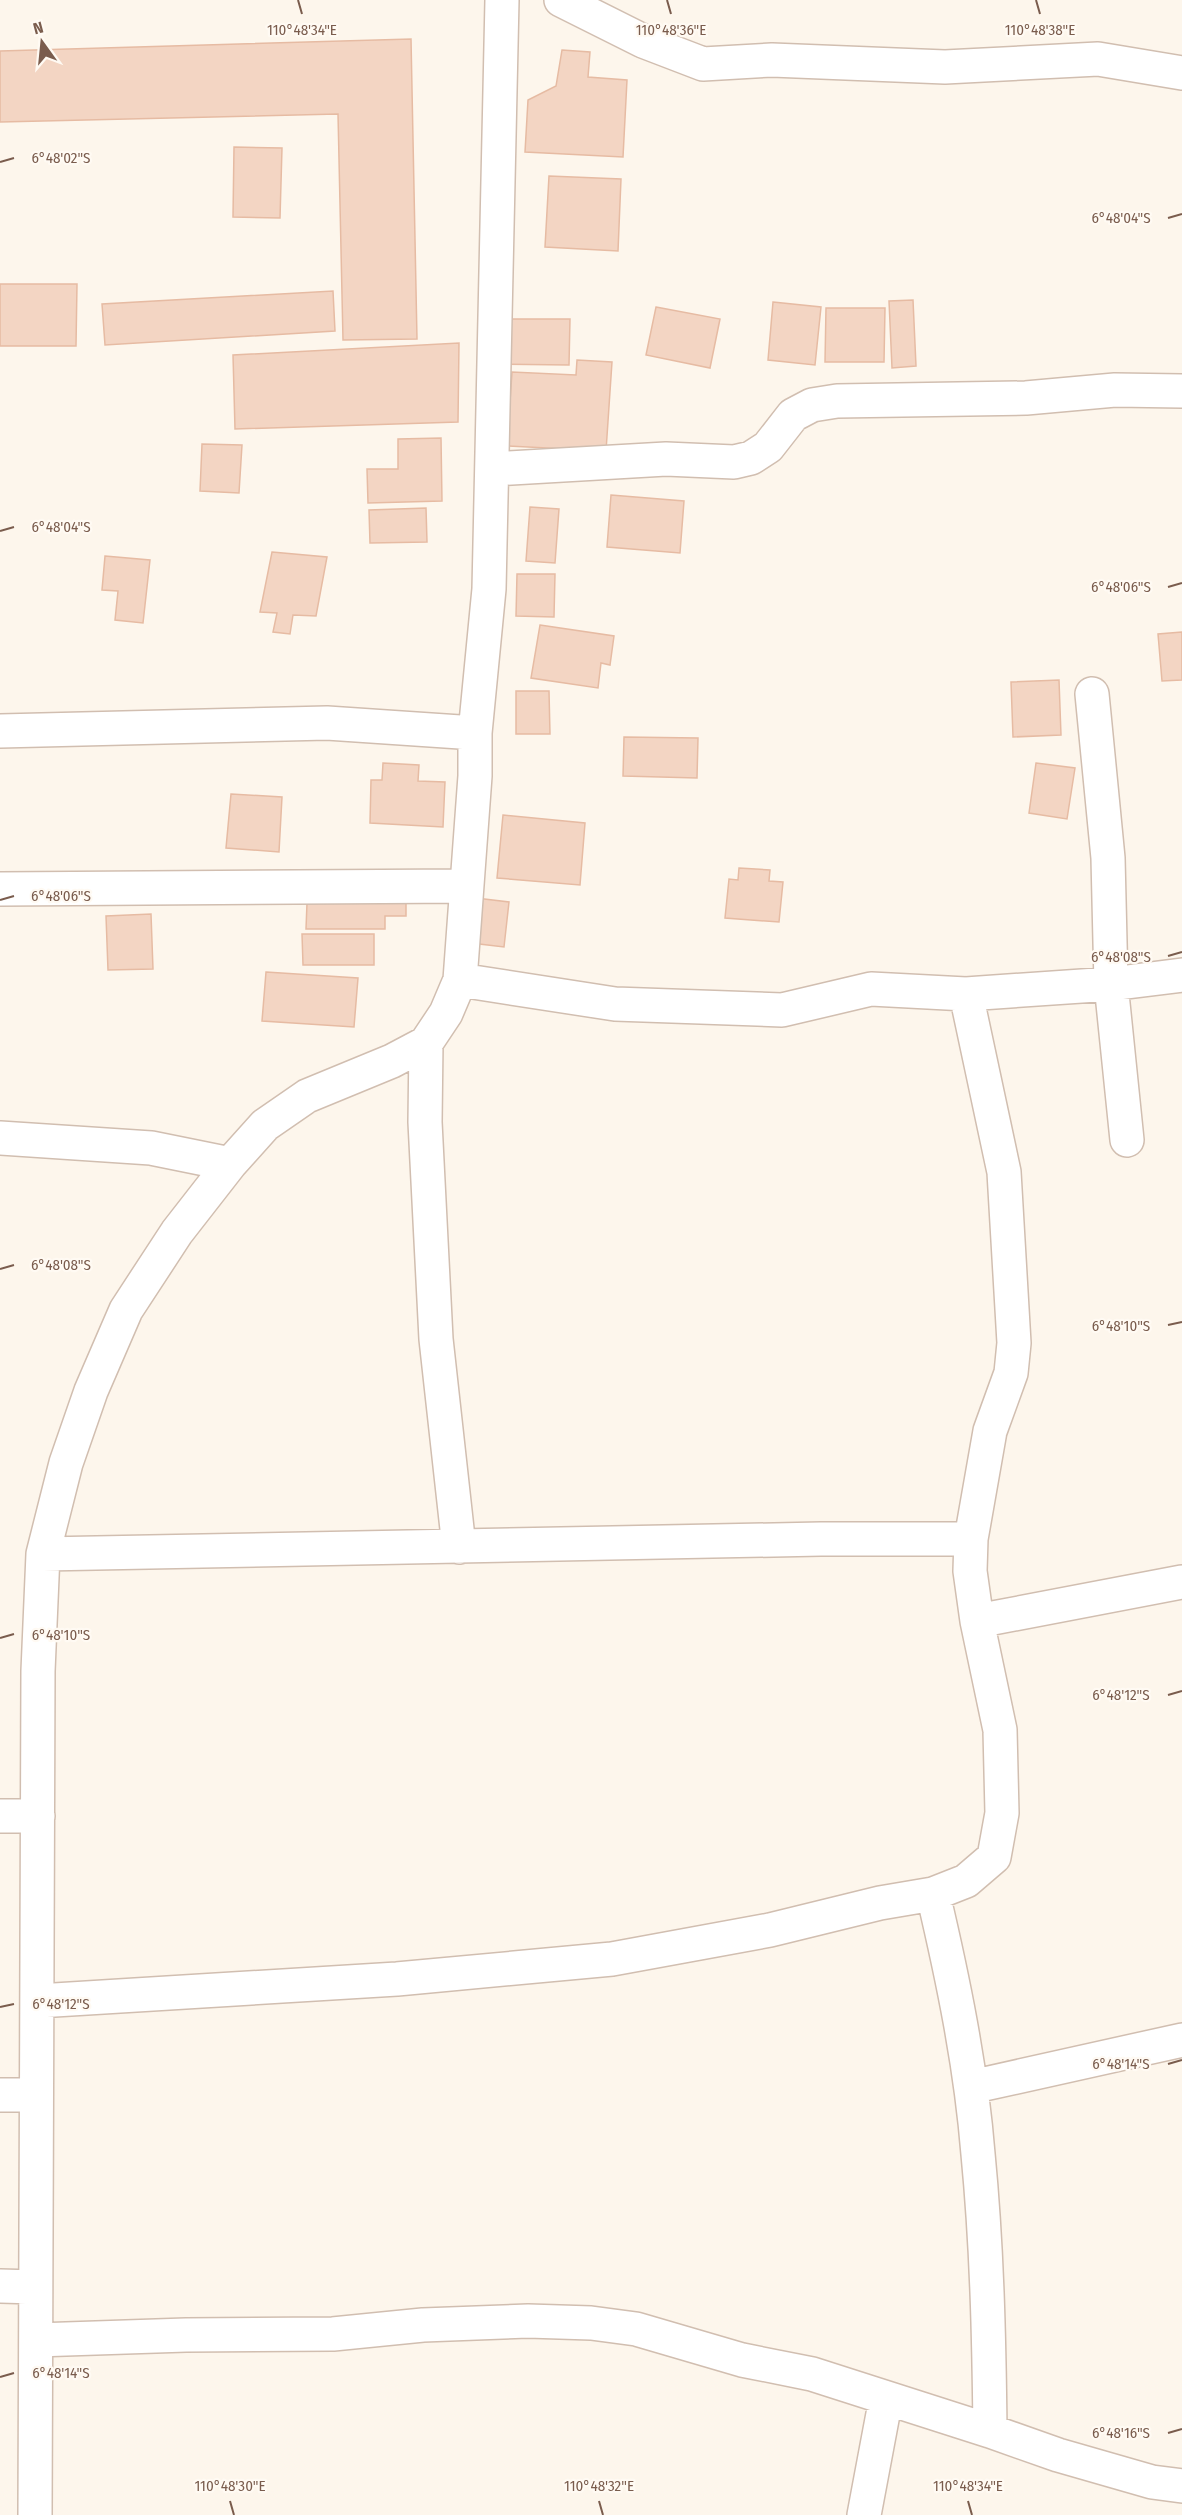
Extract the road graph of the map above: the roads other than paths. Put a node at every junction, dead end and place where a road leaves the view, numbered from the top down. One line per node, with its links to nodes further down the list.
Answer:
1 (502, 0): 5 (street)
2 (561, 0): 3 (street)
3 (1182, 73)
4 (1182, 391): 5 (street)
5 (493, 469): 8 (street)
6 (1092, 694): 13 (street)
7 (0, 731): 8 (street)
8 (475, 733): 9 (street)
9 (466, 886): 10 (street); 12 (street)
10 (0, 889)
11 (1182, 975): 13 (street)
12 (460, 980): 14 (street); 15 (street)
13 (1112, 984): 14 (street); 17 (street)
14 (966, 993): 19 (street)
15 (426, 1042): 18 (street); 20 (street)
16 (0, 1138): 18 (street)
17 (1127, 1140)
18 (230, 1164): 21 (street)
19 (971, 1539): 20 (street); 23 (street)
20 (459, 1547): 21 (street)
21 (43, 1554): 25 (street)
22 (1182, 1582): 23 (street)
23 (977, 1621): 26 (street)
24 (0, 1816): 25 (street)
25 (38, 1816): 27 (street)
26 (933, 1894): 27 (street); 29 (street)
27 (38, 2001): 31 (street)
28 (1182, 2040): 29 (street)
29 (971, 2087): 36 (street)
30 (0, 2095): 31 (street)
31 (36, 2095): 33 (street)
32 (0, 2286): 33 (street)
33 (35, 2287): 34 (street)
34 (36, 2340): 35 (street); 38 (street)
35 (886, 2398): 36 (street); 39 (street)
36 (990, 2431): 37 (street)
37 (1182, 2486)
38 (35, 2515)
39 (864, 2515)

